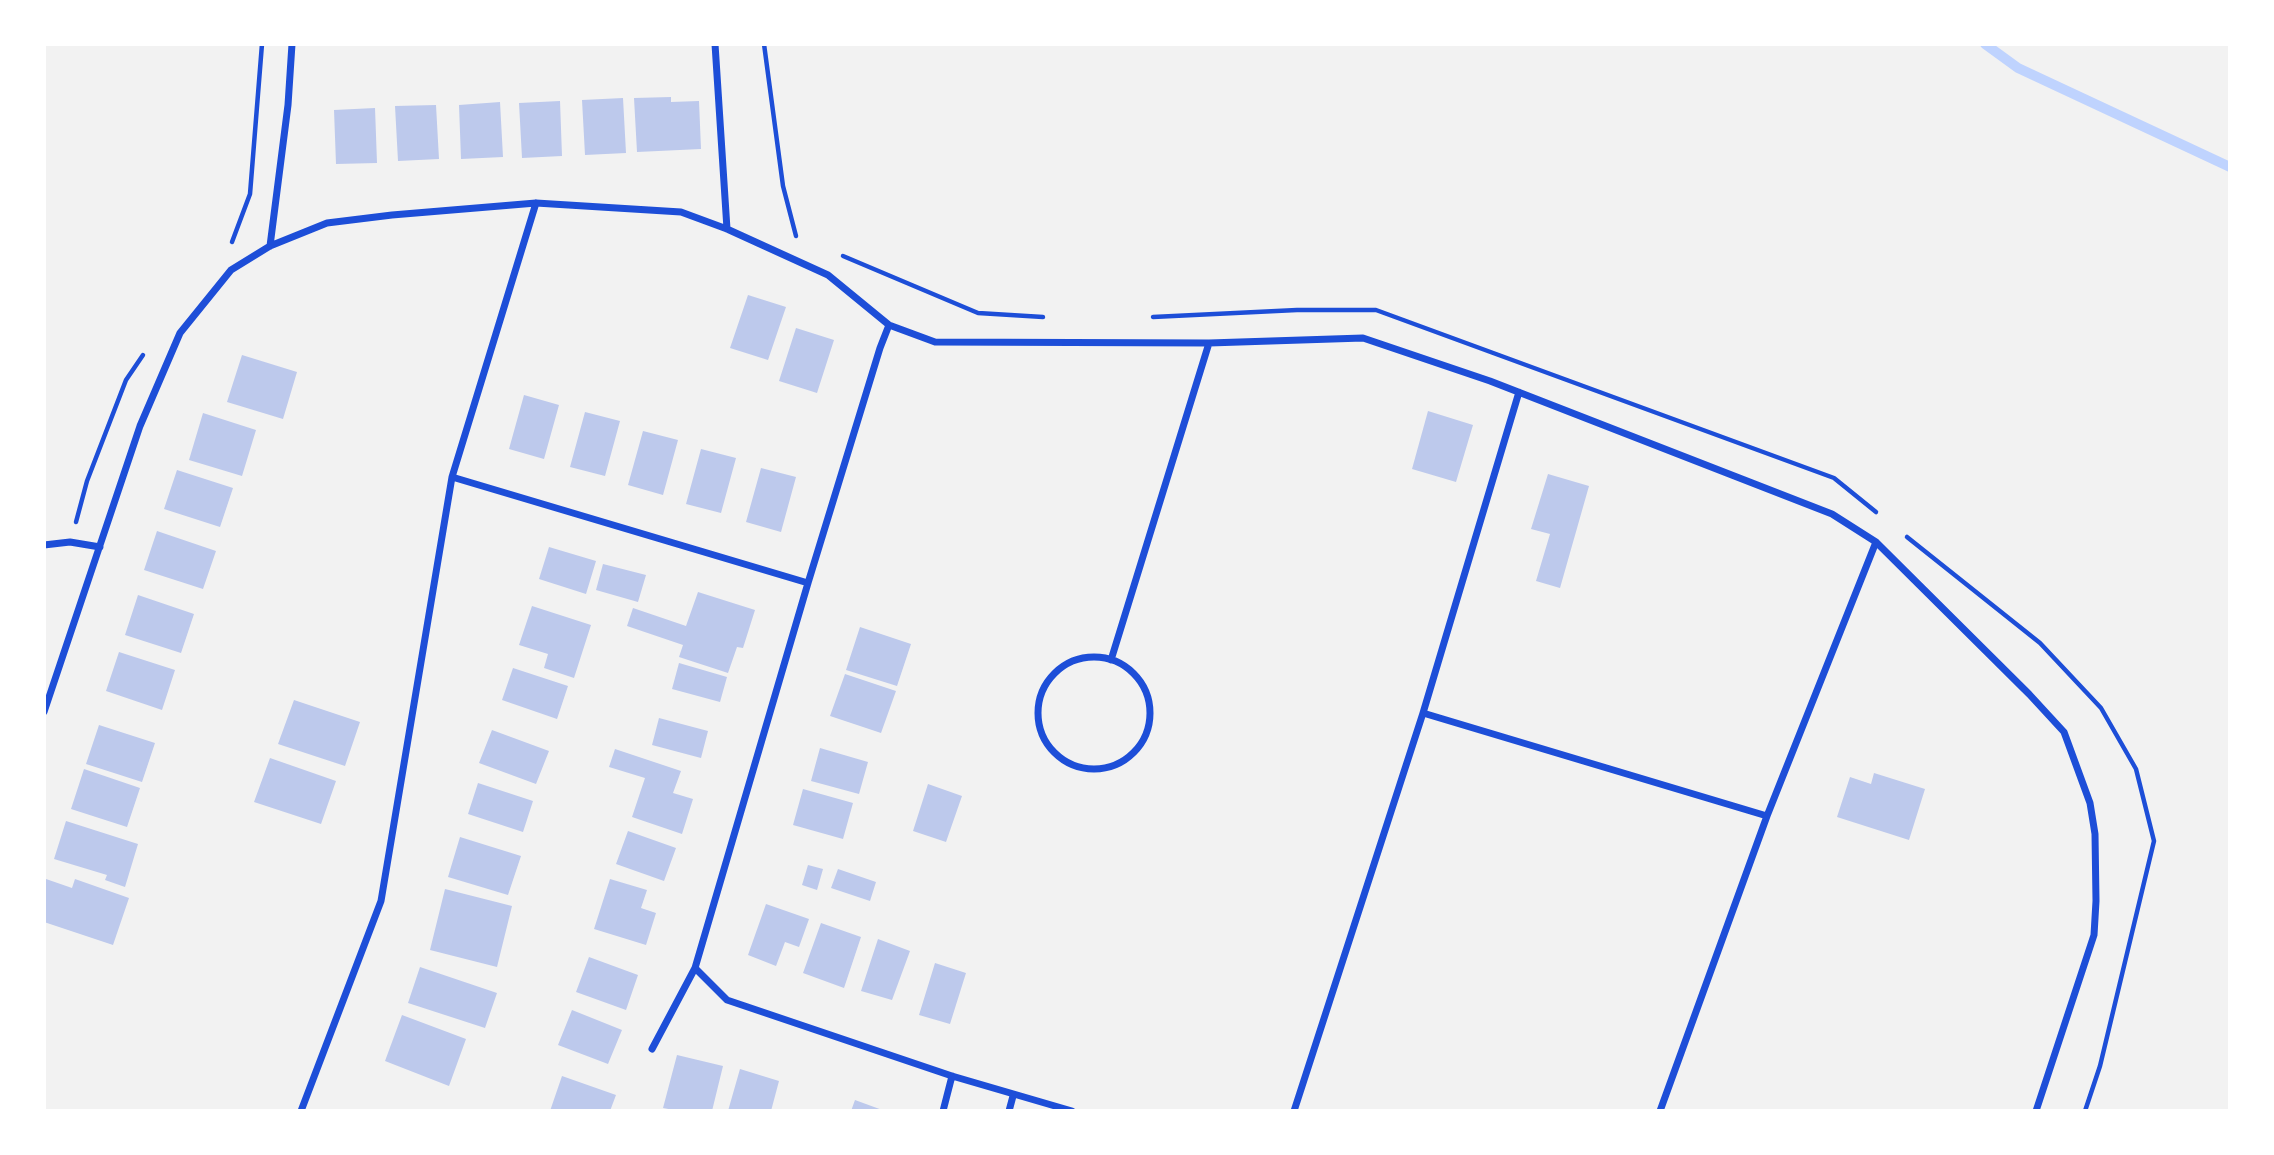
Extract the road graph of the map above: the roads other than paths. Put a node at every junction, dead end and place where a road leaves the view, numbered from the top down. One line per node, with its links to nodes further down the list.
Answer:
1 (292, 44): 5 (street)
2 (715, 44): 4 (street)
3 (536, 203): 4 (street); 5 (street); 9 (street)
4 (727, 229): 6 (street)
5 (270, 246): 12 (street)
6 (889, 325): 7 (street); 13 (street)
7 (1209, 343): 8 (street); 14 (street)
8 (1519, 392): 10 (street); 16 (street)
9 (452, 477): 13 (street); 22 (street)
10 (1876, 542): 17 (street); 28 (street)
11 (44, 545): 12 (street)
12 (100, 547): 15 (street)
13 (808, 583): 18 (street)
14 (1111, 660): 14 (street)
15 (44, 712)
16 (1423, 713): 17 (street); 26 (street)
17 (1767, 816): 27 (street)
18 (695, 968): 19 (street); 20 (street)
19 (652, 1049)
20 (952, 1076): 21 (street); 23 (street)
21 (1013, 1096): 24 (street); 25 (street)
22 (301, 1111)
23 (943, 1111)
24 (1009, 1111)
25 (1072, 1111)
26 (1294, 1111)
27 (1660, 1111)
28 (2036, 1111)

